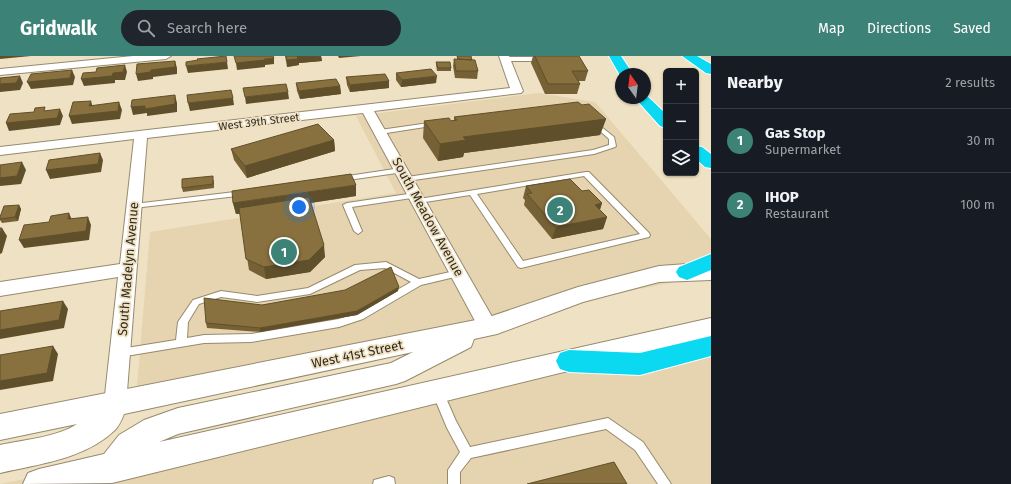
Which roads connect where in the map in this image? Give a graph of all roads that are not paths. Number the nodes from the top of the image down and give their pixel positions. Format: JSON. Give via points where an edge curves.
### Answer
{"nodes":[{"id":1,"x":166,"y":56,"type":"edge"},
{"id":2,"x":567,"y":56,"type":"edge"},
{"id":3,"x":616,"y":56,"type":"edge"},
{"id":4,"x":688,"y":56,"type":"edge"},
{"id":5,"x":504,"y":57,"type":"edge"},
{"id":6,"x":623,"y":68,"type":"edge"},
{"id":7,"x":711,"y":70,"type":"edge"},
{"id":8,"x":0,"y":72,"type":"edge"},
{"id":9,"x":648,"y":104,"type":"edge"},
{"id":10,"x":367,"y":109,"type":"junction"},
{"id":11,"x":588,"y":118,"type":"edge"},
{"id":12,"x":663,"y":120,"type":"edge"},
{"id":13,"x":444,"y":123,"type":"edge"},
{"id":14,"x":380,"y":132,"type":"junction"},
{"id":15,"x":141,"y":135,"type":"junction"},
{"id":16,"x":0,"y":151,"type":"edge"},
{"id":17,"x":699,"y":153,"type":"edge"},
{"id":18,"x":711,"y":163,"type":"edge"},
{"id":19,"x":404,"y":175,"type":"junction"},
{"id":20,"x":330,"y":181,"type":"edge"},
{"id":21,"x":253,"y":191,"type":"edge"},
{"id":22,"x":472,"y":193,"type":"junction"},
{"id":23,"x":417,"y":198,"type":"junction"},
{"id":24,"x":134,"y":206,"type":"junction"},
{"id":25,"x":358,"y":231,"type":"dead end"},
{"id":26,"x":711,"y":262,"type":"edge"},
{"id":27,"x":128,"y":269,"type":"junction"},
{"id":28,"x":687,"y":272,"type":"junction"},
{"id":29,"x":711,"y":272,"type":"edge"},
{"id":30,"x":459,"y":273,"type":"junction"},
{"id":31,"x":418,"y":282,"type":"junction"},
{"id":32,"x":0,"y":289,"type":"edge"},
{"id":33,"x":488,"y":327,"type":"junction"},
{"id":34,"x":711,"y":327,"type":"edge"},
{"id":35,"x":181,"y":343,"type":"junction"},
{"id":36,"x":711,"y":346,"type":"edge"},
{"id":37,"x":120,"y":353,"type":"junction"},
{"id":38,"x":569,"y":361,"type":"junction"},
{"id":39,"x":438,"y":392,"type":"junction"},
{"id":40,"x":115,"y":404,"type":"junction"},
{"id":41,"x":0,"y":427,"type":"edge"},
{"id":42,"x":467,"y":453,"type":"junction"},
{"id":43,"x":0,"y":459,"type":"edge"},
{"id":44,"x":111,"y":476,"type":"edge"},
{"id":45,"x":39,"y":484,"type":"edge"},
{"id":46,"x":379,"y":484,"type":"edge"},
{"id":47,"x":389,"y":484,"type":"edge"},
{"id":48,"x":454,"y":484,"type":"edge"},
{"id":49,"x":665,"y":484,"type":"edge"}],
"edges":[{"from":1,"to":8,"type":"street"},
{"from":2,"to":5,"type":"lane","via":[[561,59]]},
{"from":3,"to":6,"type":"highway"},
{"from":4,"to":7,"type":"highway"},
{"from":5,"to":10,"type":"street","name":"West 39th Street","via":[[517,91]]},
{"from":9,"to":12,"type":"highway"},
{"from":10,"to":14,"type":"street","name":"South Meadow Avenue"},
{"from":10,"to":15,"type":"street","name":"West 39th Street"},
{"from":11,"to":19,"type":"lane","via":[[612,138],[613,146],[594,152]]},
{"from":13,"to":14,"type":"lane"},
{"from":14,"to":19,"type":"street","name":"South Meadow Avenue"},
{"from":15,"to":16,"type":"street","name":"West 39th Street"},
{"from":15,"to":24,"type":"street","name":"South Madelyn Avenue"},
{"from":17,"to":18,"type":"highway"},
{"from":19,"to":20,"type":"lane"},
{"from":19,"to":23,"type":"street","name":"South Meadow Avenue"},
{"from":21,"to":24,"type":"lane"},
{"from":22,"to":22,"type":"lane","via":[[586,174],[646,235],[521,265]]},
{"from":22,"to":23,"type":"lane"},
{"from":23,"to":25,"type":"lane","via":[[347,205]]},
{"from":23,"to":30,"type":"street","name":"South Meadow Avenue"},
{"from":24,"to":27,"type":"street","name":"South Madelyn Avenue"},
{"from":26,"to":28,"type":"highway"},
{"from":27,"to":32,"type":"street"},
{"from":27,"to":37,"type":"street","name":"South Madelyn Avenue"},
{"from":28,"to":29,"type":"main road","name":"West 41st Street"},
{"from":28,"to":33,"type":"main road","name":"West 41st Street","via":[[659,274],[578,295]]},
{"from":30,"to":31,"type":"lane"},
{"from":30,"to":33,"type":"street","name":"South Meadow Avenue"},
{"from":31,"to":35,"type":"lane","via":[[360,316],[339,323],[251,338],[204,339]]},
{"from":31,"to":35,"type":"lane","via":[[386,265],[358,267],[310,291],[257,299],[220,294],[196,302],[183,322]]},
{"from":33,"to":40,"type":"main road","name":"West 41st Street"},
{"from":33,"to":44,"type":"main road","via":[[396,373],[178,421],[154,429],[129,445]]},
{"from":34,"to":38,"type":"main road"},
{"from":35,"to":37,"type":"lane"},
{"from":36,"to":38,"type":"highway","via":[[640,364]]},
{"from":37,"to":40,"type":"street","name":"South Madelyn Avenue"},
{"from":38,"to":39,"type":"main road"},
{"from":39,"to":42,"type":"lane"},
{"from":39,"to":44,"type":"main road"},
{"from":40,"to":41,"type":"main road","name":"West 41st Street"},
{"from":40,"to":43,"type":"main road","via":[[106,420],[79,439]]},
{"from":42,"to":48,"type":"lane","via":[[454,470]]},
{"from":42,"to":49,"type":"lane","via":[[608,423],[639,446]]},
{"from":44,"to":45,"type":"main road"},
{"from":46,"to":47,"type":"lane"}]}
